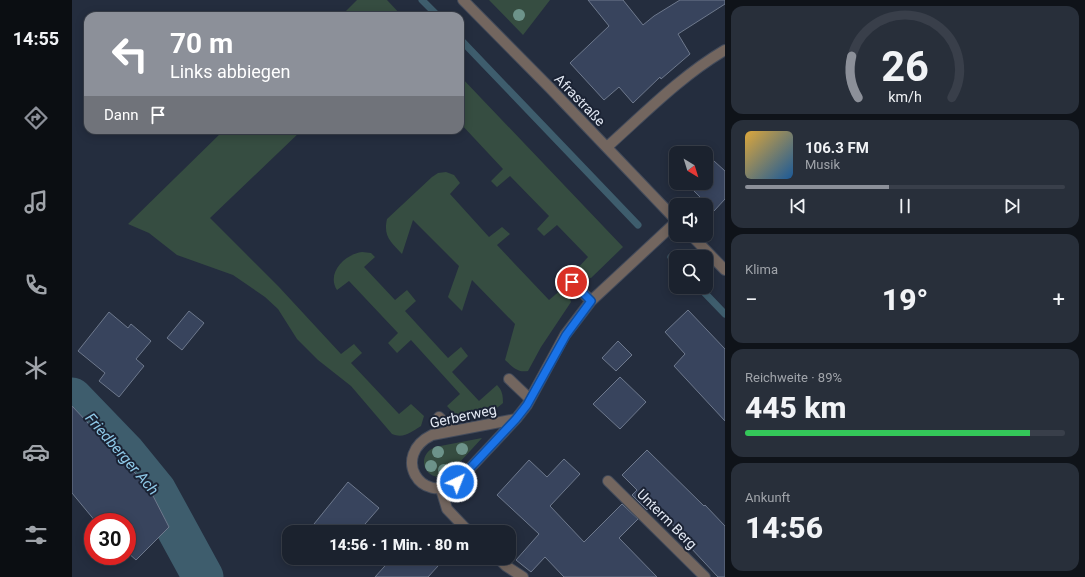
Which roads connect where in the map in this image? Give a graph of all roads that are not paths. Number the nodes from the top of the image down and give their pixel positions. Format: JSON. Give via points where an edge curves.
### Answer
{"nodes":[{"id":1,"x":463,"y":0,"type":"edge"},
{"id":2,"x":725,"y":50,"type":"edge"},
{"id":3,"x":607,"y":147,"type":"junction"},
{"id":4,"x":669,"y":213,"type":"edge"},
{"id":5,"x":669,"y":228,"type":"edge"},
{"id":6,"x":698,"y":242,"type":"edge"},
{"id":7,"x":725,"y":270,"type":"edge"},
{"id":8,"x":572,"y":282,"type":"dead end"},
{"id":9,"x":591,"y":301,"type":"junction"},
{"id":10,"x":509,"y":378,"type":"dead end"},
{"id":11,"x":530,"y":399,"type":"junction"},
{"id":12,"x":439,"y":417,"type":"dead end"},
{"id":13,"x":516,"y":419,"type":"junction"},
{"id":14,"x":452,"y":431,"type":"junction"},
{"id":15,"x":608,"y":481,"type":"dead end"},
{"id":16,"x":441,"y":489,"type":"junction"},
{"id":17,"x":463,"y":525,"type":"edge"},
{"id":18,"x":505,"y":565,"type":"edge"},
{"id":19,"x":523,"y":577,"type":"edge"},
{"id":20,"x":705,"y":577,"type":"edge"}],
"edges":[{"from":1,"to":3,"type":"street","name":"Afrastraße"},
{"from":2,"to":3,"type":"street","via":[[663,97]]},
{"from":3,"to":4,"type":"street","name":"Afrastraße"},
{"from":5,"to":9,"type":"street","name":"Gerberweg"},
{"from":6,"to":7,"type":"street"},
{"from":8,"to":9,"type":"street"},
{"from":9,"to":11,"type":"street","name":"Gerberweg","via":[[566,335]]},
{"from":10,"to":11,"type":"street"},
{"from":11,"to":13,"type":"street","name":"Gerberweg"},
{"from":12,"to":14,"type":"street"},
{"from":13,"to":14,"type":"street","name":"Gerberweg"},
{"from":13,"to":16,"type":"street","name":"Gerberweg","via":[[457,482]]},
{"from":14,"to":16,"type":"street","name":"Gerberweg","via":[[424,439],[417,445],[412,458],[413,471],[417,479],[432,488]]},
{"from":15,"to":20,"type":"street","name":"Unterm Berg"},
{"from":16,"to":17,"type":"street","via":[[447,509]]},
{"from":18,"to":19,"type":"street"}]}
